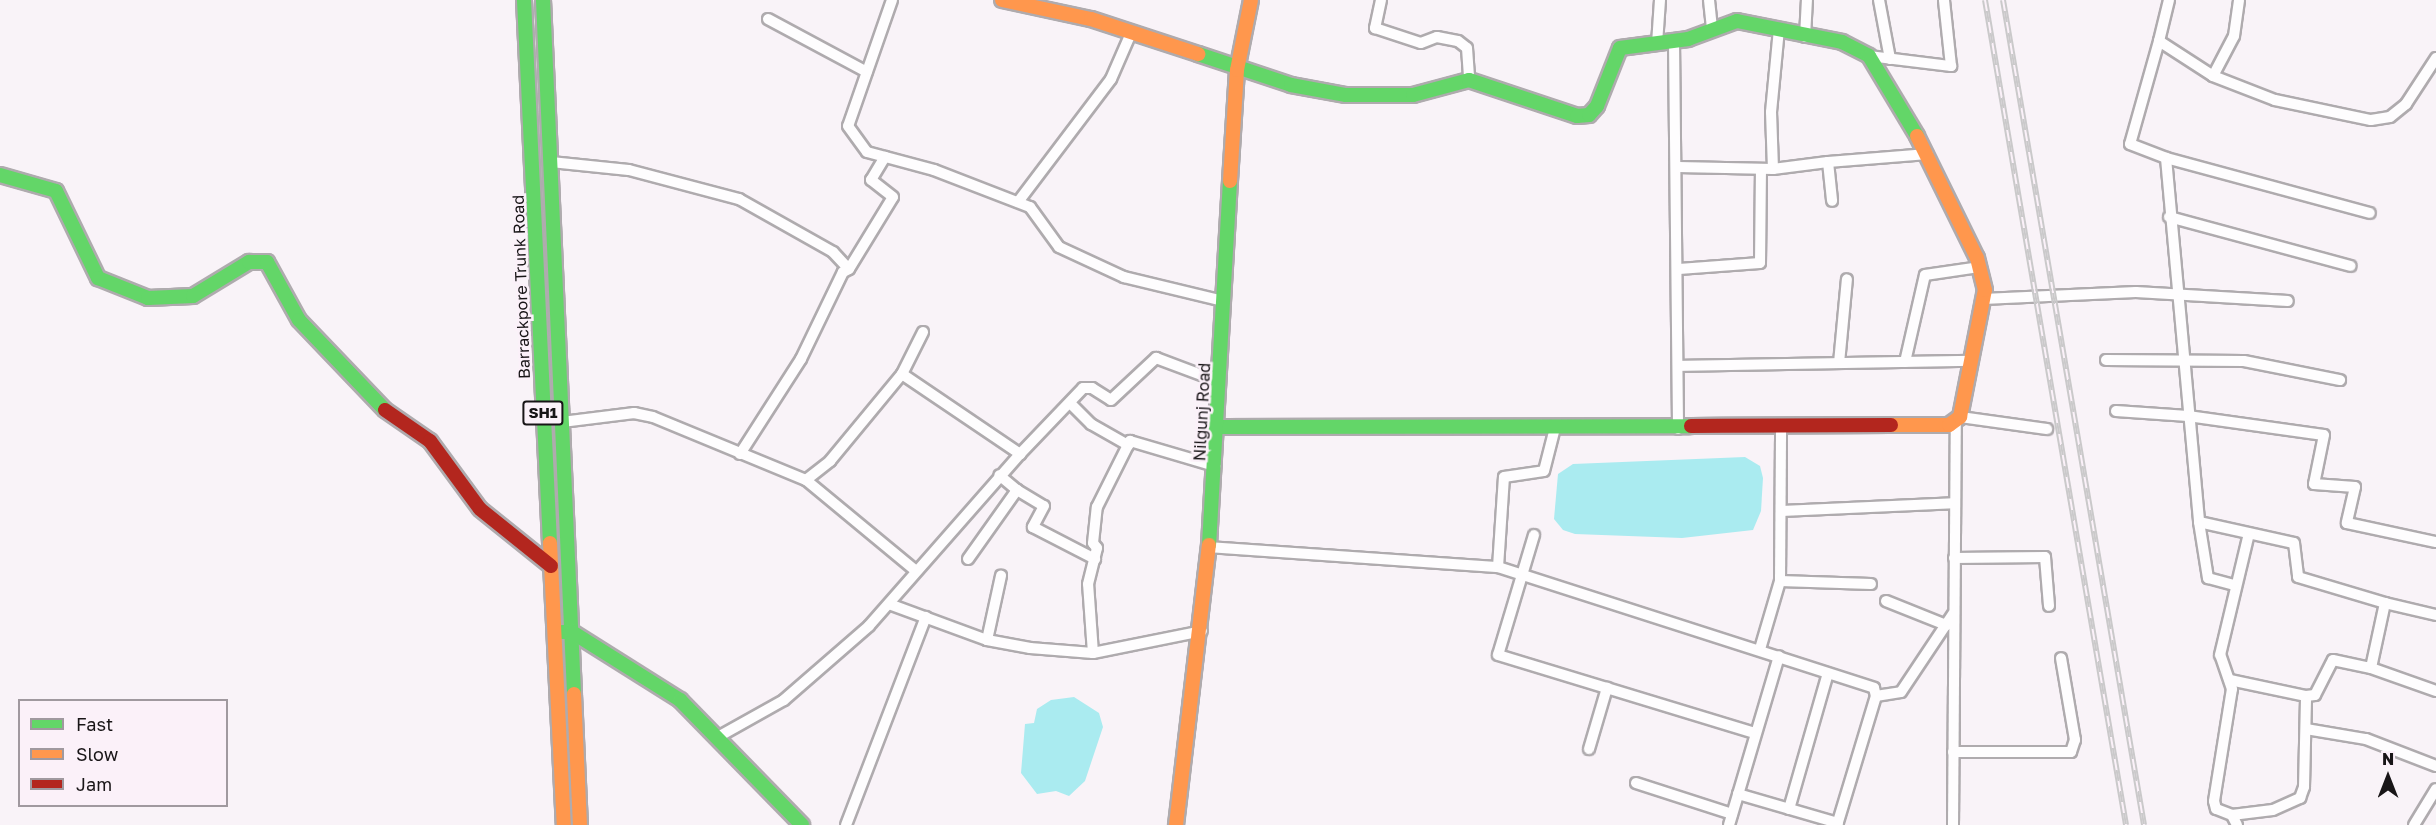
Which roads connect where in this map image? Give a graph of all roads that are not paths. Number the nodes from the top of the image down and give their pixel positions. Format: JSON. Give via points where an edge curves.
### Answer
{"nodes":[{"id":1,"x":524,"y":0,"type":"edge"},
{"id":2,"x":543,"y":0,"type":"edge"},
{"id":3,"x":892,"y":0,"type":"edge"},
{"id":4,"x":1002,"y":0,"type":"edge"},
{"id":5,"x":1251,"y":0,"type":"edge"},
{"id":6,"x":1381,"y":0,"type":"edge"},
{"id":7,"x":1660,"y":0,"type":"edge"},
{"id":8,"x":1709,"y":0,"type":"edge"},
{"id":9,"x":1807,"y":0,"type":"edge"},
{"id":10,"x":1879,"y":0,"type":"edge"},
{"id":11,"x":1944,"y":0,"type":"edge"},
{"id":12,"x":2169,"y":0,"type":"edge"},
{"id":13,"x":2239,"y":0,"type":"edge"},
{"id":14,"x":768,"y":19,"type":"dead end"},
{"id":15,"x":1779,"y":29,"type":"junction"},
{"id":16,"x":1712,"y":30,"type":"junction"},
{"id":17,"x":1131,"y":33,"type":"junction"},
{"id":18,"x":1805,"y":38,"type":"junction"},
{"id":19,"x":2159,"y":40,"type":"junction"},
{"id":20,"x":1674,"y":42,"type":"junction"},
{"id":21,"x":1657,"y":44,"type":"junction"},
{"id":22,"x":1869,"y":56,"type":"junction"},
{"id":23,"x":2436,"y":57,"type":"edge"},
{"id":24,"x":1890,"y":59,"type":"junction"},
{"id":25,"x":1237,"y":70,"type":"junction"},
{"id":26,"x":867,"y":72,"type":"junction"},
{"id":27,"x":2213,"y":76,"type":"junction"},
{"id":28,"x":1468,"y":80,"type":"junction"},
{"id":29,"x":1928,"y":154,"type":"junction"},
{"id":30,"x":885,"y":158,"type":"junction"},
{"id":31,"x":2166,"y":158,"type":"junction"},
{"id":32,"x":551,"y":162,"type":"junction"},
{"id":33,"x":1828,"y":162,"type":"junction"},
{"id":34,"x":1678,"y":167,"type":"junction"},
{"id":35,"x":1761,"y":169,"type":"junction"},
{"id":36,"x":1773,"y":169,"type":"junction"},
{"id":37,"x":0,"y":175,"type":"edge"},
{"id":38,"x":1832,"y":201,"type":"dead end"},
{"id":39,"x":1018,"y":202,"type":"junction"},
{"id":40,"x":2370,"y":213,"type":"dead end"},
{"id":41,"x":2169,"y":218,"type":"junction"},
{"id":42,"x":2352,"y":266,"type":"dead end"},
{"id":43,"x":1980,"y":267,"type":"junction"},
{"id":44,"x":849,"y":269,"type":"junction"},
{"id":45,"x":1678,"y":269,"type":"junction"},
{"id":46,"x":1848,"y":279,"type":"dead end"},
{"id":47,"x":2176,"y":295,"type":"junction"},
{"id":48,"x":1983,"y":299,"type":"junction"},
{"id":49,"x":1223,"y":301,"type":"junction"},
{"id":50,"x":2288,"y":301,"type":"dead end"},
{"id":51,"x":923,"y":332,"type":"dead end"},
{"id":52,"x":2183,"y":359,"type":"junction"},
{"id":53,"x":2106,"y":360,"type":"dead end"},
{"id":54,"x":1968,"y":361,"type":"junction"},
{"id":55,"x":1905,"y":362,"type":"junction"},
{"id":56,"x":1839,"y":363,"type":"junction"},
{"id":57,"x":1678,"y":366,"type":"junction"},
{"id":58,"x":902,"y":374,"type":"junction"},
{"id":59,"x":2340,"y":380,"type":"dead end"},
{"id":60,"x":1220,"y":382,"type":"junction"},
{"id":61,"x":1070,"y":403,"type":"junction"},
{"id":62,"x":2116,"y":411,"type":"dead end"},
{"id":63,"x":2188,"y":416,"type":"junction"},
{"id":64,"x":1958,"y":420,"type":"junction"},
{"id":65,"x":562,"y":422,"type":"junction"},
{"id":66,"x":1217,"y":427,"type":"junction"},
{"id":67,"x":1781,"y":427,"type":"junction"},
{"id":68,"x":1555,"y":428,"type":"junction"},
{"id":69,"x":1678,"y":429,"type":"junction"},
{"id":70,"x":2047,"y":429,"type":"dead end"},
{"id":71,"x":1128,"y":445,"type":"junction"},
{"id":72,"x":740,"y":454,"type":"junction"},
{"id":73,"x":1020,"y":454,"type":"junction"},
{"id":74,"x":1215,"y":466,"type":"junction"},
{"id":75,"x":999,"y":476,"type":"junction"},
{"id":76,"x":806,"y":480,"type":"junction"},
{"id":77,"x":1017,"y":490,"type":"junction"},
{"id":78,"x":1954,"y":503,"type":"junction"},
{"id":79,"x":1781,"y":511,"type":"junction"},
{"id":80,"x":2199,"y":522,"type":"junction"},
{"id":81,"x":2248,"y":533,"type":"junction"},
{"id":82,"x":1534,"y":535,"type":"dead end"},
{"id":83,"x":2436,"y":542,"type":"edge"},
{"id":84,"x":1209,"y":547,"type":"junction"},
{"id":85,"x":1954,"y":558,"type":"junction"},
{"id":86,"x":968,"y":559,"type":"dead end"},
{"id":87,"x":1095,"y":559,"type":"junction"},
{"id":88,"x":551,"y":566,"type":"junction"},
{"id":89,"x":1498,"y":567,"type":"junction"},
{"id":90,"x":916,"y":571,"type":"junction"},
{"id":91,"x":1522,"y":574,"type":"junction"},
{"id":92,"x":1001,"y":576,"type":"dead end"},
{"id":93,"x":1780,"y":581,"type":"junction"},
{"id":94,"x":1871,"y":584,"type":"dead end"},
{"id":95,"x":2234,"y":585,"type":"junction"},
{"id":96,"x":1886,"y":601,"type":"dead end"},
{"id":97,"x":2385,"y":603,"type":"junction"},
{"id":98,"x":890,"y":604,"type":"junction"},
{"id":99,"x":2049,"y":606,"type":"dead end"},
{"id":100,"x":1954,"y":613,"type":"junction"},
{"id":101,"x":2436,"y":615,"type":"edge"},
{"id":102,"x":926,"y":617,"type":"junction"},
{"id":103,"x":1946,"y":625,"type":"junction"},
{"id":104,"x":1203,"y":631,"type":"junction"},
{"id":105,"x":572,"y":632,"type":"junction"},
{"id":106,"x":554,"y":633,"type":"junction"},
{"id":107,"x":987,"y":640,"type":"junction"},
{"id":108,"x":1760,"y":649,"type":"junction"},
{"id":109,"x":1093,"y":653,"type":"junction"},
{"id":110,"x":1779,"y":656,"type":"junction"},
{"id":111,"x":2061,"y":658,"type":"dead end"},
{"id":112,"x":2370,"y":668,"type":"junction"},
{"id":113,"x":1828,"y":673,"type":"junction"},
{"id":114,"x":2230,"y":680,"type":"junction"},
{"id":115,"x":1607,"y":688,"type":"junction"},
{"id":116,"x":2436,"y":691,"type":"edge"},
{"id":117,"x":1876,"y":696,"type":"junction"},
{"id":118,"x":2306,"y":696,"type":"junction"},
{"id":119,"x":2306,"y":729,"type":"junction"},
{"id":120,"x":1755,"y":733,"type":"junction"},
{"id":121,"x":716,"y":738,"type":"junction"},
{"id":122,"x":1588,"y":748,"type":"dead end"},
{"id":123,"x":1953,"y":752,"type":"junction"},
{"id":124,"x":2436,"y":766,"type":"edge"},
{"id":125,"x":1636,"y":783,"type":"dead end"},
{"id":126,"x":2436,"y":789,"type":"edge"},
{"id":127,"x":1738,"y":794,"type":"junction"},
{"id":128,"x":1789,"y":809,"type":"junction"},
{"id":129,"x":1730,"y":820,"type":"edge"},
{"id":130,"x":2235,"y":820,"type":"edge"},
{"id":131,"x":1838,"y":824,"type":"edge"},
{"id":132,"x":564,"y":825,"type":"edge"},
{"id":133,"x":580,"y":825,"type":"edge"},
{"id":134,"x":802,"y":825,"type":"edge"},
{"id":135,"x":846,"y":825,"type":"edge"},
{"id":136,"x":1176,"y":825,"type":"edge"},
{"id":137,"x":1953,"y":825,"type":"edge"},
{"id":138,"x":2414,"y":825,"type":"edge"}],
"edges":[{"from":1,"to":88,"type":"street","name":"Barrackpore Trunk Road","number":"SH1"},
{"from":2,"to":32,"type":"street","number":"SH1"},
{"from":3,"to":26,"type":"street"},
{"from":4,"to":17,"type":"street","via":[[1091,19]]},
{"from":5,"to":25,"type":"street","name":"Nilgunj Road"},
{"from":6,"to":28,"type":"street","via":[[1375,28],[1421,43],[1437,38],[1458,41],[1467,48]]},
{"from":7,"to":21,"type":"street"},
{"from":8,"to":16,"type":"street"},
{"from":9,"to":18,"type":"street"},
{"from":10,"to":24,"type":"street"},
{"from":11,"to":24,"type":"street","via":[[1951,66]]},
{"from":12,"to":19,"type":"street"},
{"from":13,"to":27,"type":"street","via":[[2234,36]]},
{"from":14,"to":26,"type":"street"},
{"from":15,"to":16,"type":"street","via":[[1737,21]]},
{"from":15,"to":18,"type":"street"},
{"from":15,"to":36,"type":"street","via":[[1771,112]]},
{"from":16,"to":20,"type":"street"},
{"from":17,"to":25,"type":"street"},
{"from":17,"to":39,"type":"street","via":[[1111,79]]},
{"from":18,"to":22,"type":"street","via":[[1842,42]]},
{"from":19,"to":27,"type":"street"},
{"from":19,"to":31,"type":"street","via":[[2130,144]]},
{"from":20,"to":21,"type":"street"},
{"from":20,"to":34,"type":"street"},
{"from":21,"to":28,"type":"street","via":[[1620,48],[1597,106],[1588,115],[1550,109]]},
{"from":22,"to":24,"type":"street"},
{"from":22,"to":29,"type":"street"},
{"from":23,"to":27,"type":"street","via":[[2406,104],[2390,117],[2371,120],[2275,100]]},
{"from":25,"to":28,"type":"street","via":[[1346,95],[1413,95]]},
{"from":25,"to":49,"type":"street","name":"Nilgunj Road"},
{"from":26,"to":30,"type":"street","via":[[848,126],[867,152]]},
{"from":29,"to":33,"type":"street"},
{"from":29,"to":43,"type":"street"},
{"from":30,"to":39,"type":"street"},
{"from":30,"to":44,"type":"street","via":[[871,180],[893,196]]},
{"from":31,"to":40,"type":"street"},
{"from":31,"to":41,"type":"street"},
{"from":32,"to":44,"type":"street","via":[[630,170],[739,199],[833,252]]},
{"from":32,"to":65,"type":"street","number":"SH1"},
{"from":33,"to":36,"type":"street"},
{"from":33,"to":38,"type":"street"},
{"from":34,"to":35,"type":"street"},
{"from":34,"to":45,"type":"street"},
{"from":35,"to":36,"type":"street"},
{"from":35,"to":45,"type":"street","via":[[1760,263]]},
{"from":37,"to":88,"type":"street","via":[[57,191],[98,278],[148,298],[193,296],[249,262],[267,262],[299,320],[335,362],[380,406],[430,441],[480,509]]},
{"from":39,"to":49,"type":"street","via":[[1030,207],[1059,247],[1077,257],[1124,278]]},
{"from":41,"to":42,"type":"street"},
{"from":41,"to":47,"type":"street"},
{"from":43,"to":48,"type":"street"},
{"from":43,"to":55,"type":"street","via":[[1925,275]]},
{"from":44,"to":72,"type":"street","via":[[843,272],[796,366]]},
{"from":45,"to":57,"type":"street"},
{"from":46,"to":56,"type":"street"},
{"from":47,"to":48,"type":"street","via":[[2136,292]]},
{"from":47,"to":50,"type":"street"},
{"from":47,"to":52,"type":"street"},
{"from":48,"to":54,"type":"street"},
{"from":49,"to":60,"type":"street","name":"Nilgunj Road"},
{"from":51,"to":58,"type":"street"},
{"from":52,"to":53,"type":"street"},
{"from":52,"to":59,"type":"street","via":[[2244,361]]},
{"from":52,"to":63,"type":"street"},
{"from":54,"to":55,"type":"street"},
{"from":54,"to":64,"type":"street"},
{"from":55,"to":56,"type":"street"},
{"from":56,"to":57,"type":"street"},
{"from":57,"to":69,"type":"street"},
{"from":58,"to":73,"type":"street"},
{"from":58,"to":76,"type":"street","via":[[830,461]]},
{"from":60,"to":61,"type":"street","via":[[1156,358],[1111,400],[1087,387]]},
{"from":60,"to":66,"type":"street","name":"Nilgunj Road"},
{"from":61,"to":71,"type":"street","via":[[1091,424]]},
{"from":61,"to":73,"type":"street"},
{"from":62,"to":63,"type":"street"},
{"from":63,"to":80,"type":"street"},
{"from":63,"to":83,"type":"street","via":[[2324,435],[2314,484],[2355,487],[2347,523]]},
{"from":64,"to":67,"type":"street"},
{"from":64,"to":70,"type":"street"},
{"from":64,"to":78,"type":"street"},
{"from":65,"to":72,"type":"street","via":[[634,413]]},
{"from":65,"to":105,"type":"street","number":"SH1"},
{"from":66,"to":68,"type":"street"},
{"from":66,"to":74,"type":"street","name":"Nilgunj Road"},
{"from":67,"to":69,"type":"street"},
{"from":67,"to":79,"type":"street"},
{"from":68,"to":69,"type":"street"},
{"from":68,"to":89,"type":"street","via":[[1544,471],[1504,477]]},
{"from":71,"to":74,"type":"street","via":[[1130,441]]},
{"from":71,"to":87,"type":"street","via":[[1097,507]]},
{"from":72,"to":76,"type":"street"},
{"from":73,"to":75,"type":"street"},
{"from":74,"to":84,"type":"street","name":"Nilgunj Road"},
{"from":75,"to":77,"type":"street"},
{"from":75,"to":90,"type":"street"},
{"from":76,"to":90,"type":"street"},
{"from":77,"to":86,"type":"street"},
{"from":77,"to":87,"type":"street","via":[[1044,506],[1033,527]]},
{"from":78,"to":79,"type":"street"},
{"from":78,"to":85,"type":"street"},
{"from":79,"to":93,"type":"street"},
{"from":80,"to":81,"type":"street"},
{"from":80,"to":95,"type":"street","via":[[2208,578]]},
{"from":81,"to":95,"type":"street"},
{"from":81,"to":97,"type":"street","via":[[2294,543],[2298,577]]},
{"from":82,"to":91,"type":"street"},
{"from":84,"to":89,"type":"street"},
{"from":84,"to":104,"type":"street","name":"Nilgunj Road"},
{"from":85,"to":99,"type":"street","via":[[2045,557]]},
{"from":85,"to":100,"type":"street"},
{"from":87,"to":109,"type":"street","via":[[1089,584]]},
{"from":88,"to":106,"type":"street","name":"Barrackpore Trunk Road","number":"SH1"},
{"from":89,"to":91,"type":"street"},
{"from":90,"to":98,"type":"street"},
{"from":91,"to":108,"type":"street"},
{"from":91,"to":115,"type":"street","via":[[1498,655]]},
{"from":92,"to":107,"type":"street"},
{"from":93,"to":94,"type":"street"},
{"from":93,"to":108,"type":"street"},
{"from":95,"to":114,"type":"street","via":[[2220,655],[2222,670]]},
{"from":96,"to":103,"type":"street"},
{"from":97,"to":101,"type":"street"},
{"from":97,"to":112,"type":"street"},
{"from":98,"to":102,"type":"street"},
{"from":98,"to":121,"type":"street","via":[[784,700]]},
{"from":100,"to":103,"type":"street"},
{"from":100,"to":123,"type":"street"},
{"from":102,"to":107,"type":"street"},
{"from":102,"to":135,"type":"street"},
{"from":103,"to":117,"type":"street","via":[[1901,692]]},
{"from":104,"to":109,"type":"street"},
{"from":104,"to":136,"type":"street","name":"Nilgunj Road"},
{"from":105,"to":106,"type":"street"},
{"from":105,"to":121,"type":"street","via":[[680,700]]},
{"from":105,"to":133,"type":"street","number":"SH1"},
{"from":106,"to":132,"type":"street","name":"Barrackpore Trunk Road","number":"SH1"},
{"from":107,"to":109,"type":"street"},
{"from":108,"to":110,"type":"street"},
{"from":110,"to":113,"type":"street"},
{"from":110,"to":120,"type":"street"},
{"from":111,"to":123,"type":"street","via":[[2075,740],[2071,752]]},
{"from":112,"to":116,"type":"street"},
{"from":112,"to":118,"type":"street","via":[[2333,660],[2315,695]]},
{"from":113,"to":117,"type":"street","via":[[1874,688]]},
{"from":113,"to":128,"type":"street"},
{"from":114,"to":118,"type":"street"},
{"from":114,"to":130,"type":"street","via":[[2214,801],[2216,809]]},
{"from":115,"to":120,"type":"street"},
{"from":115,"to":122,"type":"street"},
{"from":117,"to":131,"type":"street"},
{"from":118,"to":119,"type":"street"},
{"from":119,"to":124,"type":"street","via":[[2366,739]]},
{"from":119,"to":130,"type":"street","via":[[2300,798]]},
{"from":120,"to":127,"type":"street"},
{"from":121,"to":134,"type":"street"},
{"from":123,"to":137,"type":"street"},
{"from":125,"to":129,"type":"street"},
{"from":126,"to":138,"type":"street"},
{"from":127,"to":128,"type":"street"},
{"from":127,"to":129,"type":"street"},
{"from":128,"to":131,"type":"street"}]}
